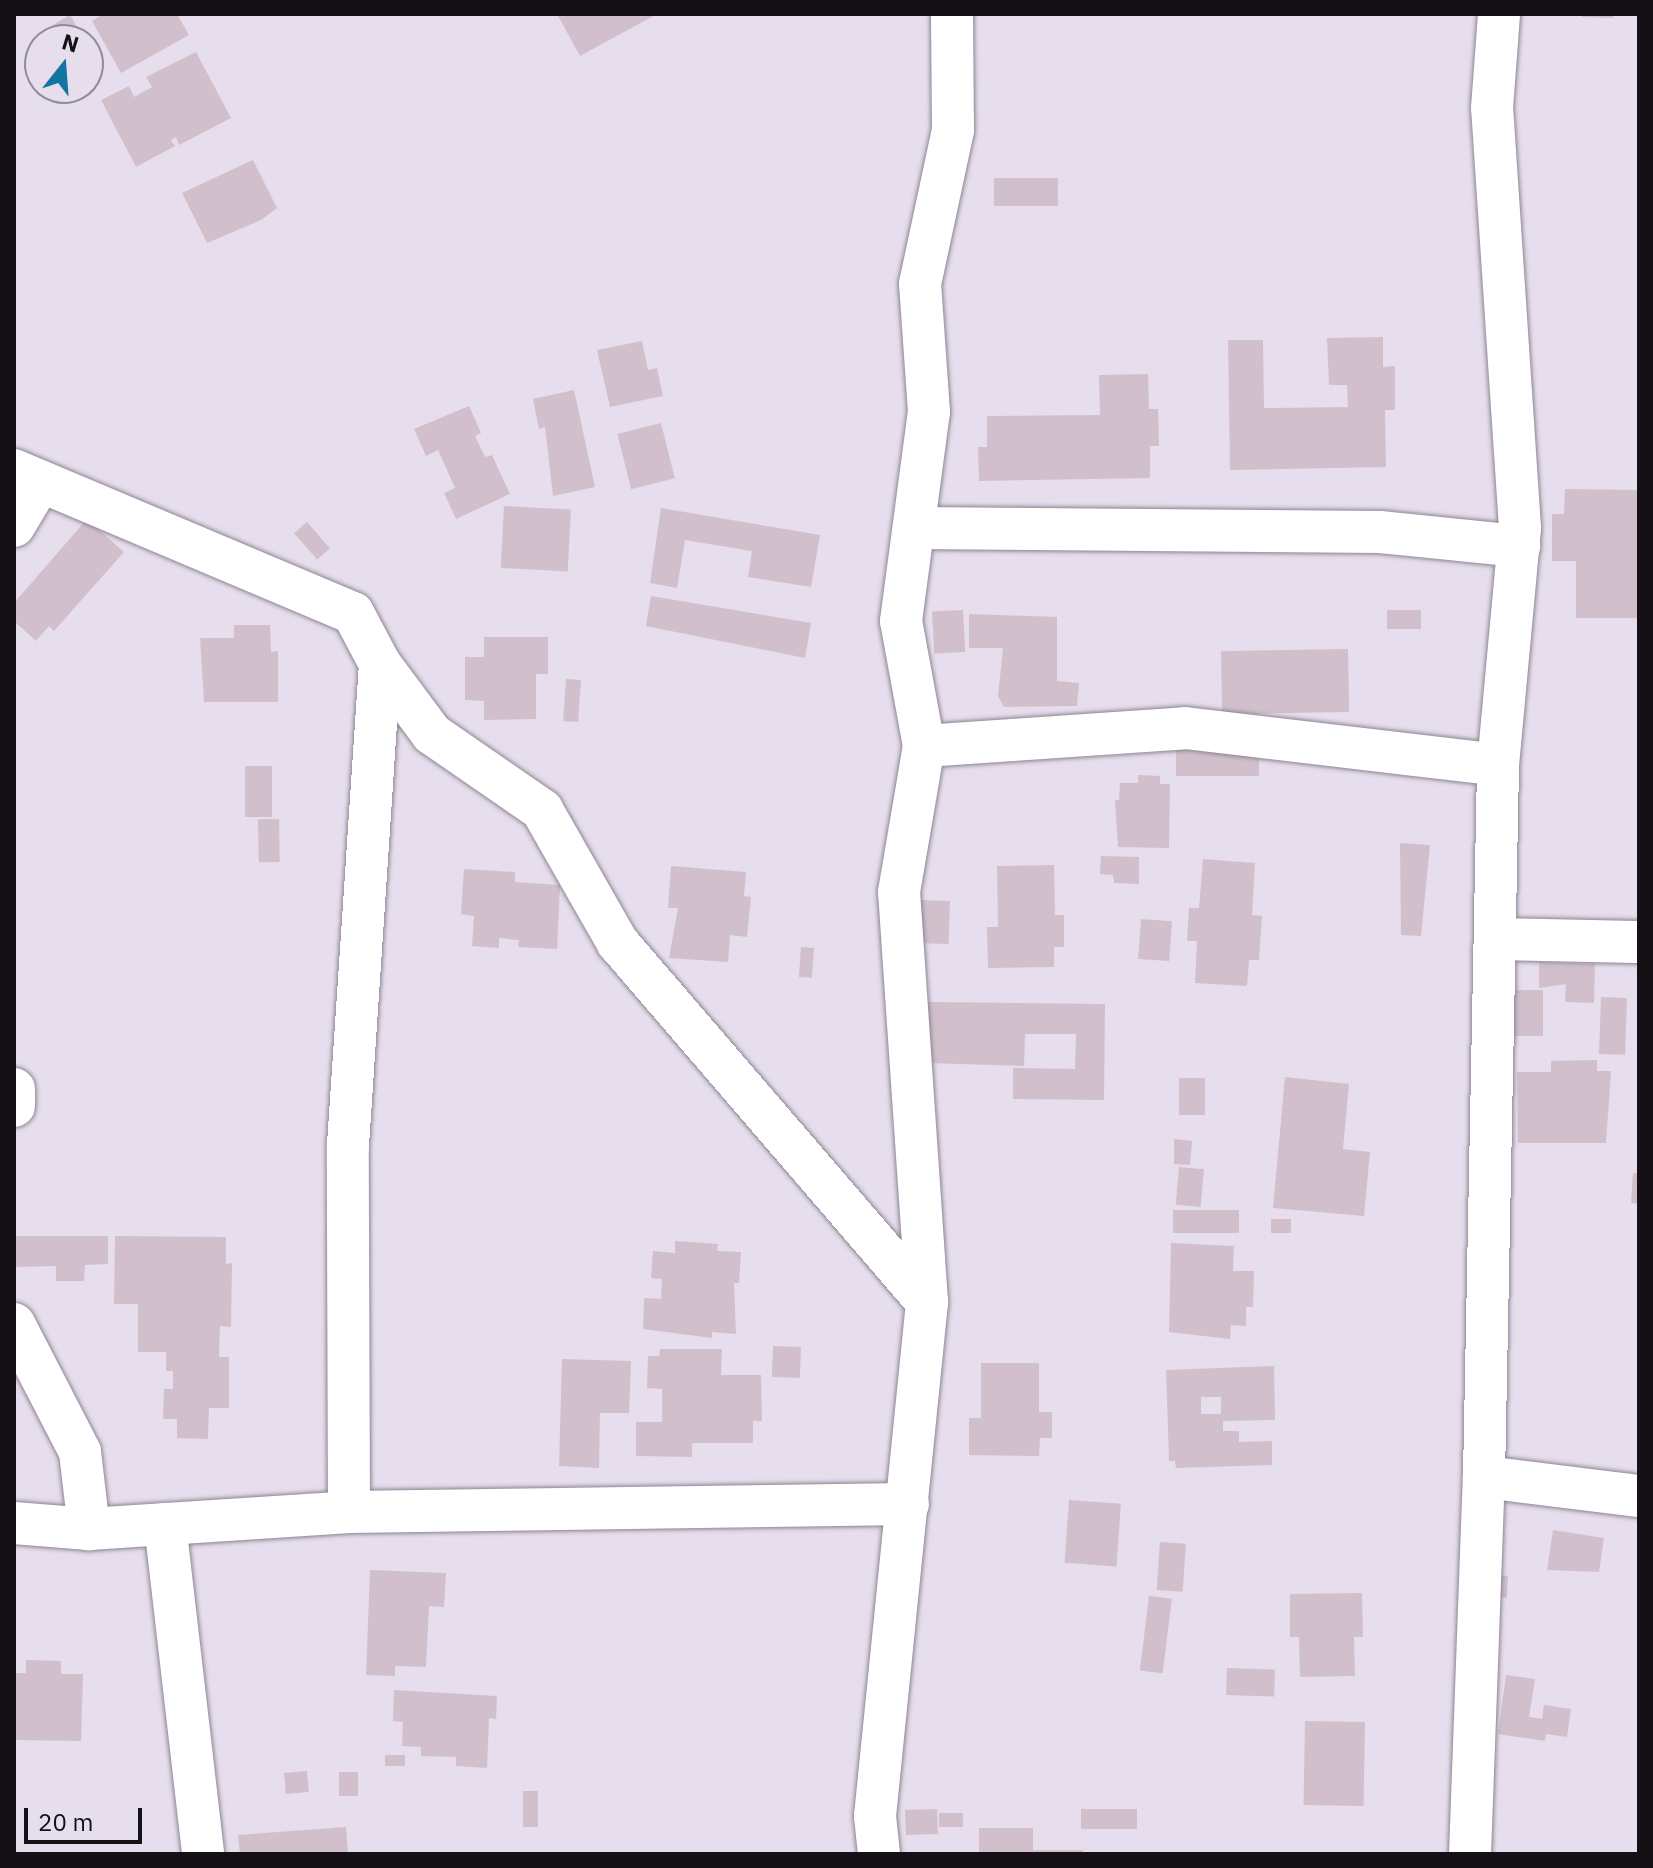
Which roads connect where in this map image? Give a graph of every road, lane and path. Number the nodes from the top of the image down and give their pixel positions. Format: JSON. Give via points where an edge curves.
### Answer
{"nodes":[{"id":1,"x":952,"y":14,"type":"edge"},
{"id":2,"x":1499,"y":14,"type":"edge"},
{"id":3,"x":26,"y":477,"type":"edge"},
{"id":4,"x":14,"y":526,"type":"edge"},
{"id":5,"x":916,"y":528,"type":"junction"},
{"id":6,"x":1519,"y":546,"type":"junction"},
{"id":7,"x":380,"y":664,"type":"junction"},
{"id":8,"x":924,"y":746,"type":"junction"},
{"id":9,"x":1498,"y":765,"type":"junction"},
{"id":10,"x":1495,"y":939,"type":"junction"},
{"id":11,"x":1639,"y":942,"type":"edge"},
{"id":12,"x":14,"y":1089,"type":"edge"},
{"id":13,"x":14,"y":1106,"type":"edge"},
{"id":14,"x":927,"y":1302,"type":"junction"},
{"id":15,"x":14,"y":1324,"type":"edge"},
{"id":16,"x":1484,"y":1477,"type":"junction"},
{"id":17,"x":1639,"y":1496,"type":"edge"},
{"id":18,"x":908,"y":1504,"type":"junction"},
{"id":19,"x":349,"y":1512,"type":"junction"},
{"id":20,"x":14,"y":1523,"type":"edge"},
{"id":21,"x":165,"y":1524,"type":"junction"},
{"id":22,"x":89,"y":1529,"type":"junction"},
{"id":23,"x":203,"y":1854,"type":"edge"},
{"id":24,"x":879,"y":1854,"type":"edge"},
{"id":25,"x":1470,"y":1854,"type":"edge"}],
"edges":[{"from":1,"to":5,"type":"street","via":[[953,130],[920,284],[929,412]]},
{"from":2,"to":6,"type":"street","via":[[1492,108]]},
{"from":3,"to":4,"type":"street"},
{"from":3,"to":7,"type":"street","via":[[353,613]]},
{"from":5,"to":6,"type":"street","via":[[1380,532]]},
{"from":5,"to":8,"type":"street","via":[[901,621]]},
{"from":6,"to":9,"type":"street"},
{"from":7,"to":14,"type":"street","via":[[432,734],[542,810],[618,943]]},
{"from":7,"to":19,"type":"street","via":[[348,1145]]},
{"from":8,"to":9,"type":"street","via":[[1185,728]]},
{"from":8,"to":14,"type":"street","via":[[899,892]]},
{"from":9,"to":10,"type":"street"},
{"from":10,"to":11,"type":"street"},
{"from":10,"to":16,"type":"street"},
{"from":12,"to":13,"type":"street"},
{"from":14,"to":18,"type":"street"},
{"from":15,"to":22,"type":"street","via":[[80,1452]]},
{"from":16,"to":17,"type":"street"},
{"from":16,"to":25,"type":"street"},
{"from":18,"to":19,"type":"street"},
{"from":18,"to":24,"type":"street","via":[[875,1816]]},
{"from":19,"to":21,"type":"street"},
{"from":20,"to":22,"type":"street"},
{"from":21,"to":22,"type":"street"},
{"from":21,"to":23,"type":"street"}]}
